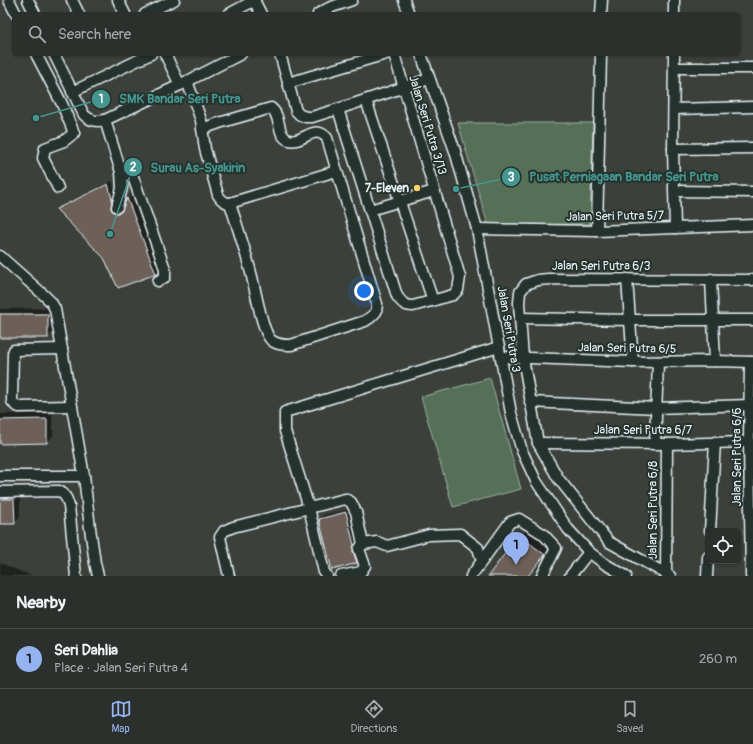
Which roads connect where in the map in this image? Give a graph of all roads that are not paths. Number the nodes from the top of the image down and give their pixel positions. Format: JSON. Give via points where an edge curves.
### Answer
{"nodes":[{"id":1,"x":9,"y":0,"type":"edge"},
{"id":2,"x":28,"y":0,"type":"edge"},
{"id":3,"x":72,"y":0,"type":"edge"},
{"id":4,"x":118,"y":0,"type":"edge"},
{"id":5,"x":174,"y":0,"type":"edge"},
{"id":6,"x":255,"y":0,"type":"edge"},
{"id":7,"x":352,"y":0,"type":"edge"},
{"id":8,"x":404,"y":0,"type":"edge"},
{"id":9,"x":602,"y":0,"type":"edge"},
{"id":10,"x":674,"y":0,"type":"edge"},
{"id":11,"x":15,"y":12,"type":"edge"},
{"id":12,"x":34,"y":12,"type":"edge"},
{"id":13,"x":78,"y":12,"type":"edge"},
{"id":14,"x":124,"y":12,"type":"edge"},
{"id":15,"x":150,"y":12,"type":"edge"},
{"id":16,"x":233,"y":12,"type":"edge"},
{"id":17,"x":260,"y":12,"type":"edge"},
{"id":18,"x":322,"y":12,"type":"edge"},
{"id":19,"x":408,"y":12,"type":"edge"},
{"id":20,"x":602,"y":12,"type":"edge"},
{"id":21,"x":674,"y":12,"type":"edge"},
{"id":22,"x":37,"y":56,"type":"edge"},
{"id":23,"x":57,"y":56,"type":"edge"},
{"id":24,"x":147,"y":56,"type":"edge"},
{"id":25,"x":166,"y":56,"type":"edge"},
{"id":26,"x":237,"y":56,"type":"edge"},
{"id":27,"x":282,"y":56,"type":"edge"},
{"id":28,"x":379,"y":56,"type":"edge"},
{"id":29,"x":395,"y":56,"type":"edge"},
{"id":30,"x":422,"y":56,"type":"edge"},
{"id":31,"x":601,"y":56,"type":"edge"},
{"id":32,"x":674,"y":56,"type":"edge"},
{"id":33,"x":675,"y":68,"type":"junction"},
{"id":34,"x":753,"y":68,"type":"edge"},
{"id":35,"x":429,"y":79,"type":"junction"},
{"id":36,"x":184,"y":83,"type":"junction"},
{"id":37,"x":288,"y":83,"type":"junction"},
{"id":38,"x":403,"y":88,"type":"junction"},
{"id":39,"x":72,"y":92,"type":"junction"},
{"id":40,"x":366,"y":100,"type":"junction"},
{"id":41,"x":753,"y":107,"type":"edge"},
{"id":42,"x":338,"y":109,"type":"junction"},
{"id":43,"x":674,"y":109,"type":"junction"},
{"id":44,"x":105,"y":120,"type":"junction"},
{"id":45,"x":202,"y":129,"type":"junction"},
{"id":46,"x":753,"y":148,"type":"edge"},
{"id":47,"x":673,"y":149,"type":"junction"},
{"id":48,"x":336,"y":171,"type":"junction"},
{"id":49,"x":120,"y":172,"type":"junction"},
{"id":50,"x":58,"y":188,"type":"dead end"},
{"id":51,"x":434,"y":191,"type":"junction"},
{"id":52,"x":675,"y":191,"type":"junction"},
{"id":53,"x":753,"y":192,"type":"edge"},
{"id":54,"x":400,"y":200,"type":"junction"},
{"id":55,"x":230,"y":202,"type":"junction"},
{"id":56,"x":117,"y":207,"type":"dead end"},
{"id":57,"x":370,"y":210,"type":"junction"},
{"id":58,"x":753,"y":225,"type":"edge"},
{"id":59,"x":675,"y":228,"type":"junction"},
{"id":60,"x":477,"y":229,"type":"junction"},
{"id":61,"x":597,"y":231,"type":"junction"},
{"id":62,"x":0,"y":256,"type":"edge"},
{"id":63,"x":627,"y":279,"type":"junction"},
{"id":64,"x":711,"y":279,"type":"junction"},
{"id":65,"x":753,"y":280,"type":"edge"},
{"id":66,"x":158,"y":281,"type":"dead end"},
{"id":67,"x":433,"y":301,"type":"junction"},
{"id":68,"x":520,"y":318,"type":"junction"},
{"id":69,"x":630,"y":320,"type":"junction"},
{"id":70,"x":713,"y":320,"type":"junction"},
{"id":71,"x":753,"y":320,"type":"edge"},
{"id":72,"x":62,"y":349,"type":"junction"},
{"id":73,"x":500,"y":352,"type":"junction"},
{"id":74,"x":523,"y":358,"type":"junction"},
{"id":75,"x":715,"y":361,"type":"junction"},
{"id":76,"x":633,"y":362,"type":"junction"},
{"id":77,"x":658,"y":362,"type":"junction"},
{"id":78,"x":751,"y":362,"type":"edge"},
{"id":79,"x":530,"y":402,"type":"junction"},
{"id":80,"x":750,"y":405,"type":"junction"},
{"id":81,"x":72,"y":406,"type":"junction"},
{"id":82,"x":656,"y":408,"type":"junction"},
{"id":83,"x":715,"y":442,"type":"junction"},
{"id":84,"x":748,"y":442,"type":"junction"},
{"id":85,"x":538,"y":443,"type":"junction"},
{"id":86,"x":655,"y":444,"type":"junction"},
{"id":87,"x":666,"y":444,"type":"junction"},
{"id":88,"x":0,"y":476,"type":"edge"},
{"id":89,"x":84,"y":476,"type":"junction"},
{"id":90,"x":751,"y":482,"type":"edge"},
{"id":91,"x":0,"y":492,"type":"edge"},
{"id":92,"x":309,"y":508,"type":"junction"},
{"id":93,"x":710,"y":528,"type":"edge"},
{"id":94,"x":363,"y":544,"type":"junction"},
{"id":95,"x":589,"y":552,"type":"junction"},
{"id":96,"x":482,"y":561,"type":"junction"},
{"id":97,"x":708,"y":564,"type":"edge"},
{"id":98,"x":76,"y":576,"type":"edge"},
{"id":99,"x":98,"y":576,"type":"edge"},
{"id":100,"x":229,"y":576,"type":"edge"},
{"id":101,"x":327,"y":576,"type":"edge"},
{"id":102,"x":341,"y":576,"type":"edge"},
{"id":103,"x":470,"y":576,"type":"edge"},
{"id":104,"x":542,"y":576,"type":"edge"},
{"id":105,"x":570,"y":576,"type":"edge"},
{"id":106,"x":626,"y":576,"type":"edge"},
{"id":107,"x":668,"y":576,"type":"edge"},
{"id":108,"x":707,"y":576,"type":"edge"},
{"id":109,"x":751,"y":576,"type":"edge"}],
"edges":[{"from":1,"to":11,"type":"street"},
{"from":2,"to":12,"type":"street"},
{"from":3,"to":13,"type":"street"},
{"from":4,"to":14,"type":"street"},
{"from":5,"to":15,"type":"street"},
{"from":6,"to":16,"type":"street"},
{"from":6,"to":17,"type":"street"},
{"from":7,"to":18,"type":"street"},
{"from":8,"to":19,"type":"street"},
{"from":9,"to":20,"type":"street"},
{"from":10,"to":21,"type":"street"},
{"from":22,"to":50,"type":"street","via":[[74,133],[64,141],[45,148],[43,158]]},
{"from":23,"to":39,"type":"street"},
{"from":24,"to":39,"type":"street"},
{"from":25,"to":36,"type":"street"},
{"from":26,"to":36,"type":"street"},
{"from":27,"to":37,"type":"street"},
{"from":28,"to":37,"type":"street"},
{"from":29,"to":38,"type":"street","name":"Jalan Seri Putra 3/13"},
{"from":30,"to":35,"type":"street","name":"Jalan Seri Putra 3"},
{"from":31,"to":61,"type":"street"},
{"from":32,"to":33,"type":"street"},
{"from":33,"to":34,"type":"street"},
{"from":33,"to":43,"type":"street"},
{"from":35,"to":38,"type":"street"},
{"from":35,"to":60,"type":"street","name":"Jalan Seri Putra 3","via":[[455,151]]},
{"from":36,"to":44,"type":"street"},
{"from":36,"to":45,"type":"street","via":[[199,113]]},
{"from":37,"to":42,"type":"street","via":[[296,111],[300,115],[312,117]]},
{"from":38,"to":40,"type":"street"},
{"from":38,"to":51,"type":"street","name":"Jalan Seri Putra 3/13"},
{"from":39,"to":44,"type":"street","via":[[84,115],[98,122]]},
{"from":40,"to":42,"type":"street"},
{"from":40,"to":54,"type":"street"},
{"from":41,"to":43,"type":"street"},
{"from":42,"to":57,"type":"street"},
{"from":43,"to":47,"type":"street"},
{"from":44,"to":49,"type":"street"},
{"from":45,"to":48,"type":"street","via":[[271,108],[276,112],[282,136],[287,140],[317,132],[323,133],[327,138]]},
{"from":45,"to":55,"type":"street","via":[[218,195],[226,203]]},
{"from":46,"to":47,"type":"street"},
{"from":47,"to":52,"type":"street"},
{"from":48,"to":55,"type":"street"},
{"from":48,"to":55,"type":"street","via":[[376,297],[376,312],[365,321],[291,345],[277,344],[267,334]]},
{"from":49,"to":56,"type":"street","via":[[122,188]]},
{"from":49,"to":66,"type":"street","via":[[133,176],[142,201],[165,269],[165,277]]},
{"from":51,"to":54,"type":"street"},
{"from":51,"to":67,"type":"street","name":"Jalan Seri Putra 3/13","via":[[460,277],[458,290]]},
{"from":52,"to":53,"type":"street"},
{"from":52,"to":59,"type":"street"},
{"from":54,"to":57,"type":"street"},
{"from":54,"to":67,"type":"street"},
{"from":57,"to":67,"type":"street","name":"Jalan Seri Putra 3/13","via":[[401,302],[413,306]]},
{"from":58,"to":59,"type":"street","name":"Jalan Seri Putra 5/7"},
{"from":59,"to":61,"type":"street","name":"Jalan Seri Putra 5/7"},
{"from":60,"to":61,"type":"street","name":"Jalan Seri Putra 5/7"},
{"from":60,"to":73,"type":"street","name":"Jalan Seri Putra 3"},
{"from":62,"to":72,"type":"street","via":[[51,302]]},
{"from":63,"to":64,"type":"street","name":"Jalan Seri Putra 6/3"},
{"from":63,"to":68,"type":"street","name":"Jalan Seri Putra 6/3","via":[[549,279],[526,284],[520,292]]},
{"from":63,"to":69,"type":"street"},
{"from":64,"to":65,"type":"street","name":"Jalan Seri Putra 6/3"},
{"from":64,"to":70,"type":"street"},
{"from":68,"to":69,"type":"street"},
{"from":68,"to":74,"type":"street","name":"Jalan Seri Putra 6/3"},
{"from":69,"to":70,"type":"street"},
{"from":69,"to":76,"type":"street"},
{"from":70,"to":71,"type":"street"},
{"from":70,"to":75,"type":"street"},
{"from":72,"to":81,"type":"street"},
{"from":72,"to":81,"type":"street","via":[[14,350],[12,401],[19,407]]},
{"from":73,"to":74,"type":"street","name":"Jalan Seri Putra 6/5"},
{"from":73,"to":92,"type":"street","name":"Jalan Seri Putra 6/5","via":[[285,412],[285,430]]},
{"from":73,"to":95,"type":"street","name":"Jalan Seri Putra 3","via":[[511,413],[522,451],[536,481],[553,507],[568,529]]},
{"from":74,"to":76,"type":"street","name":"Jalan Seri Putra 6/5"},
{"from":74,"to":79,"type":"street","name":"Jalan Seri Putra 6/3"},
{"from":75,"to":77,"type":"street","name":"Jalan Seri Putra 6/5"},
{"from":75,"to":78,"type":"street","name":"Jalan Seri Putra 6/5"},
{"from":76,"to":77,"type":"street","name":"Jalan Seri Putra 6/5"},
{"from":77,"to":82,"type":"street"},
{"from":78,"to":80,"type":"street","name":"Jalan Seri Putra 6/6"},
{"from":79,"to":82,"type":"street"},
{"from":79,"to":85,"type":"street","name":"Jalan Seri Putra 6/3"},
{"from":80,"to":82,"type":"street"},
{"from":80,"to":84,"type":"street","name":"Jalan Seri Putra 6/6"},
{"from":81,"to":89,"type":"street"},
{"from":82,"to":86,"type":"street"},
{"from":83,"to":84,"type":"street","name":"Jalan Seri Putra 6/7"},
{"from":83,"to":87,"type":"street","name":"Jalan Seri Putra 6/7"},
{"from":83,"to":93,"type":"street"},
{"from":84,"to":90,"type":"street","name":"Jalan Seri Putra 6/6"},
{"from":85,"to":86,"type":"street","name":"Jalan Seri Putra 6/7"},
{"from":85,"to":107,"type":"street","name":"Jalan Seri Putra 6/3","via":[[558,478],[609,542]]},
{"from":86,"to":87,"type":"street","name":"Jalan Seri Putra 6/7"},
{"from":87,"to":107,"type":"street","name":"Jalan Seri Putra 6/8"},
{"from":88,"to":89,"type":"street"},
{"from":89,"to":99,"type":"street"},
{"from":90,"to":109,"type":"street","name":"Jalan Seri Putra 6/6"},
{"from":91,"to":98,"type":"street","via":[[59,491],[64,494],[68,499]]},
{"from":92,"to":94,"type":"street","via":[[345,499],[351,502],[356,512]]},
{"from":92,"to":100,"type":"street","via":[[224,531],[220,537]]},
{"from":92,"to":101,"type":"street"},
{"from":94,"to":96,"type":"street","via":[[377,542],[387,546],[429,535],[460,534],[478,548]]},
{"from":94,"to":102,"type":"street","via":[[359,549],[365,566],[361,572]]},
{"from":95,"to":105,"type":"street"},
{"from":95,"to":106,"type":"street","name":"Jalan Seri Putra 3"},
{"from":96,"to":103,"type":"street"},
{"from":96,"to":104,"type":"street","via":[[510,522],[519,519],[543,534],[556,548]]},
{"from":97,"to":108,"type":"street"}]}
